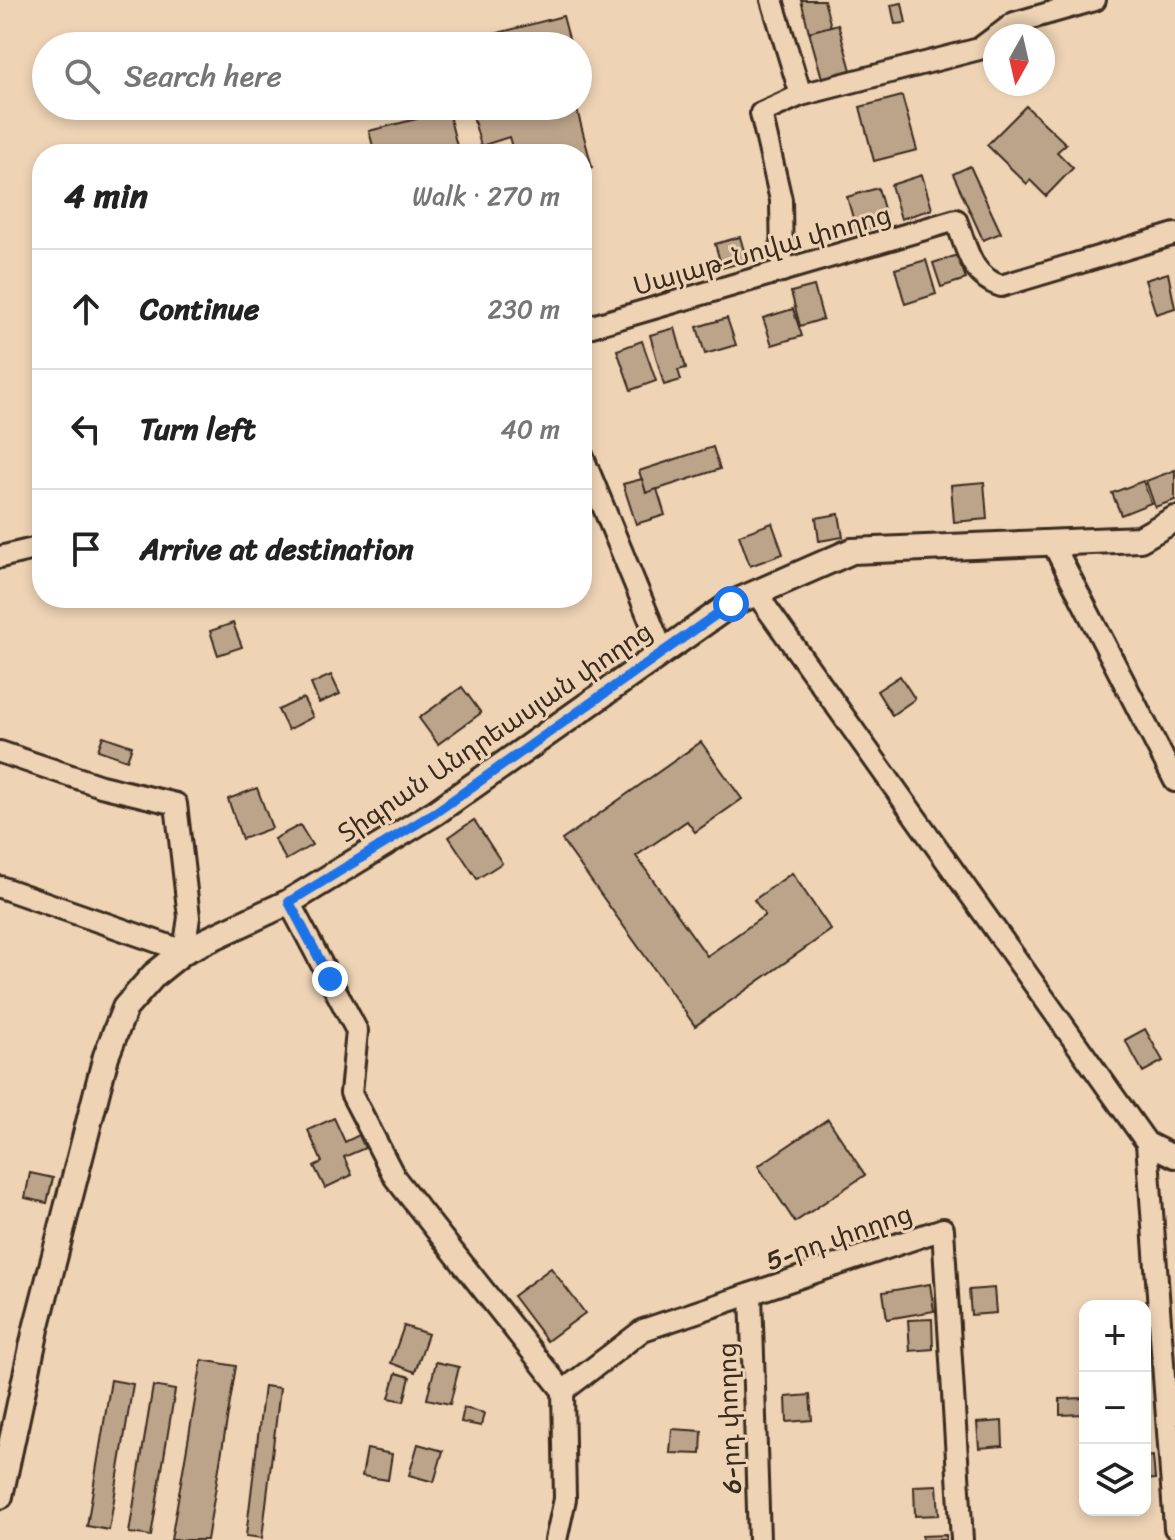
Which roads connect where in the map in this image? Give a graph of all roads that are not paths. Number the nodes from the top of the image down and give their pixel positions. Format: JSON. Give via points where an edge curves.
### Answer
{"nodes":[{"id":1,"x":772,"y":0,"type":"edge"},
{"id":2,"x":1095,"y":0,"type":"edge"},
{"id":3,"x":1013,"y":24,"type":"edge"},
{"id":4,"x":983,"y":46,"type":"edge"},
{"id":5,"x":801,"y":95,"type":"junction"},
{"id":6,"x":1175,"y":234,"type":"edge"},
{"id":7,"x":782,"y":271,"type":"junction"},
{"id":8,"x":592,"y":326,"type":"edge"},
{"id":9,"x":592,"y":479,"type":"edge"},
{"id":10,"x":1175,"y":519,"type":"edge"},
{"id":11,"x":1053,"y":544,"type":"junction"},
{"id":12,"x":32,"y":549,"type":"edge"},
{"id":13,"x":0,"y":557,"type":"edge"},
{"id":14,"x":756,"y":593,"type":"junction"},
{"id":15,"x":663,"y":652,"type":"junction"},
{"id":16,"x":0,"y":752,"type":"edge"},
{"id":17,"x":1175,"y":781,"type":"edge"},
{"id":18,"x":0,"y":887,"type":"edge"},
{"id":19,"x":289,"y":902,"type":"junction"},
{"id":20,"x":184,"y":951,"type":"junction"},
{"id":21,"x":1147,"y":1143,"type":"junction"},
{"id":22,"x":1175,"y":1157,"type":"edge"},
{"id":23,"x":751,"y":1294,"type":"junction"},
{"id":24,"x":563,"y":1391,"type":"junction"},
{"id":25,"x":0,"y":1496,"type":"edge"},
{"id":26,"x":1175,"y":1528,"type":"edge"},
{"id":27,"x":556,"y":1540,"type":"edge"},
{"id":28,"x":759,"y":1540,"type":"edge"},
{"id":29,"x":962,"y":1540,"type":"edge"}],
"edges":[{"from":1,"to":5,"type":"street"},
{"from":2,"to":3,"type":"street"},
{"from":4,"to":5,"type":"street"},
{"from":5,"to":7,"type":"street","via":[[761,113],[781,200]]},
{"from":6,"to":7,"type":"street","name":"Սայաթ-Նովա փողոց","via":[[1001,286],[974,270],[956,220]]},
{"from":7,"to":8,"type":"street","name":"Սայաթ-Նովա փողոց"},
{"from":9,"to":15,"type":"street"},
{"from":10,"to":11,"type":"main road","name":"Տիգրան Անդրեասյան փողոց","via":[[1140,539]]},
{"from":11,"to":14,"type":"main road","name":"Տիգրան Անդրեասյան փողոց","via":[[852,551]]},
{"from":11,"to":17,"type":"street"},
{"from":12,"to":13,"type":"street"},
{"from":14,"to":15,"type":"main road","name":"Տիգրան Անդրեասյան փողոց","via":[[731,604]]},
{"from":14,"to":21,"type":"street"},
{"from":15,"to":19,"type":"main road","name":"Տիգրան Անդրեասյան փողոց","via":[[436,812]]},
{"from":16,"to":20,"type":"street","via":[[176,804],[189,917]]},
{"from":18,"to":20,"type":"street"},
{"from":19,"to":20,"type":"main road","name":"Տիգրան Անդրեասյան փողոց"},
{"from":19,"to":24,"type":"street","via":[[357,1031],[351,1093],[395,1178]]},
{"from":20,"to":25,"type":"main road","name":"Տիգրան Անդրեասյան փողոց","via":[[125,1008],[106,1056],[36,1329]]},
{"from":21,"to":22,"type":"street"},
{"from":21,"to":26,"type":"street"},
{"from":23,"to":24,"type":"street","name":"5-րդ փողոց","via":[[643,1330]]},
{"from":23,"to":28,"type":"street","name":"6-րդ փողոց"},
{"from":23,"to":29,"type":"street","name":"5-րդ փողոց","via":[[943,1229]]},
{"from":24,"to":27,"type":"street","via":[[565,1499]]}]}
